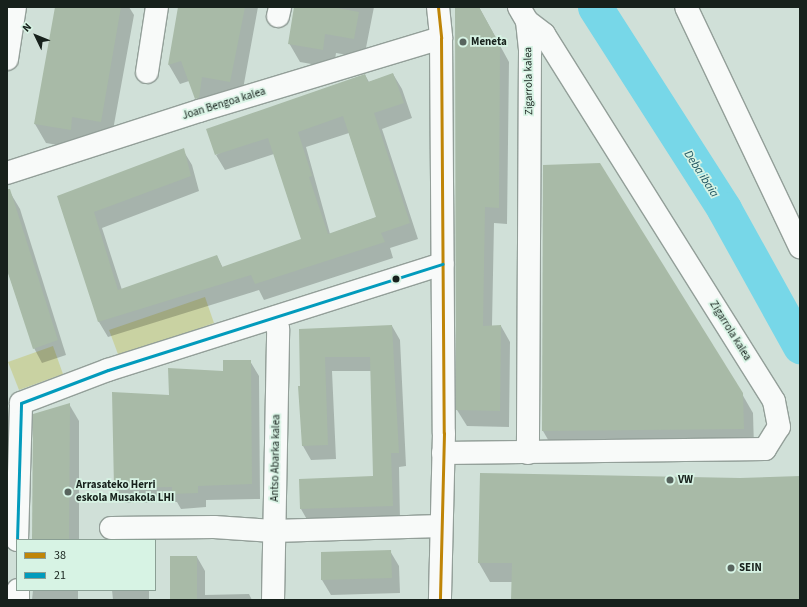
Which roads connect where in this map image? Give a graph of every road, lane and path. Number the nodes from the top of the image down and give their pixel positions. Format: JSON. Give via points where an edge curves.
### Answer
{"nodes":[{"id":1,"x":15,"y":7,"type":"edge"},
{"id":2,"x":157,"y":7,"type":"edge"},
{"id":3,"x":438,"y":7,"type":"edge"},
{"id":4,"x":686,"y":7,"type":"edge"},
{"id":5,"x":523,"y":14,"type":"edge"},
{"id":6,"x":441,"y":38,"type":"junction"},
{"id":7,"x":7,"y":59,"type":"edge"},
{"id":8,"x":147,"y":72,"type":"dead end"},
{"id":9,"x":7,"y":173,"type":"edge"},
{"id":10,"x":800,"y":247,"type":"edge"},
{"id":11,"x":443,"y":264,"type":"junction"},
{"id":12,"x":275,"y":317,"type":"junction"},
{"id":13,"x":443,"y":453,"type":"junction"},
{"id":14,"x":528,"y":453,"type":"junction"},
{"id":15,"x":441,"y":526,"type":"junction"},
{"id":16,"x":111,"y":528,"type":"dead end"},
{"id":17,"x":273,"y":531,"type":"junction"},
{"id":18,"x":17,"y":539,"type":"edge"},
{"id":19,"x":274,"y":600,"type":"edge"},
{"id":20,"x":440,"y":600,"type":"edge"}],
"edges":[{"from":1,"to":7,"type":"street"},
{"from":2,"to":8,"type":"street"},
{"from":3,"to":6,"type":"street"},
{"from":4,"to":10,"type":"street"},
{"from":5,"to":14,"type":"street","name":"Zigarrola kalea","via":[[530,52]]},
{"from":5,"to":14,"type":"street","name":"Zigarrola kalea","via":[[544,34],[774,401],[779,427],[765,449]]},
{"from":6,"to":9,"type":"street","name":"Joan Bengoa kalea","via":[[199,111]]},
{"from":6,"to":11,"type":"street"},
{"from":11,"to":12,"type":"street"},
{"from":11,"to":13,"type":"street"},
{"from":12,"to":17,"type":"street","name":"Antso Abarka kalea","via":[[278,329],[276,507]]},
{"from":12,"to":18,"type":"street","via":[[108,370],[22,403]]},
{"from":13,"to":14,"type":"street","name":"Zigarrola kalea"},
{"from":13,"to":15,"type":"street"},
{"from":15,"to":17,"type":"street"},
{"from":15,"to":20,"type":"street"},
{"from":16,"to":17,"type":"street","via":[[214,527]]},
{"from":17,"to":19,"type":"street","name":"Antso Abarka kalea"}]}
